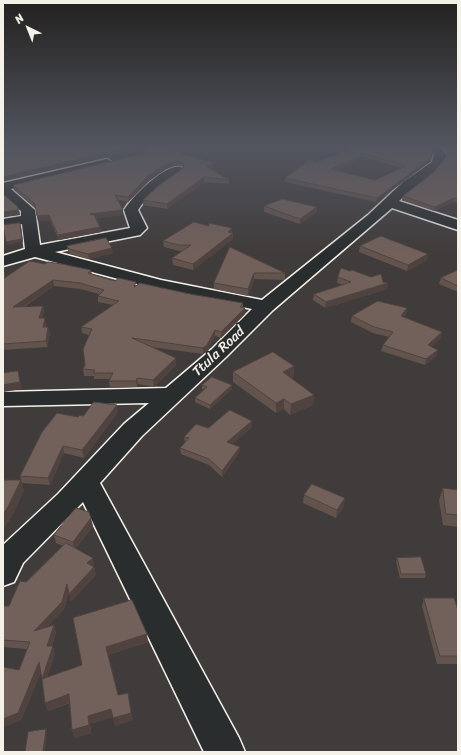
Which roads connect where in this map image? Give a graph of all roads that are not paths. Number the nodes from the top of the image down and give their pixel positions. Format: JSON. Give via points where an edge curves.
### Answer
{"nodes":[{"id":1,"x":26,"y":182,"type":"edge"},
{"id":2,"x":161,"y":182,"type":"edge"},
{"id":3,"x":411,"y":182,"type":"edge"},
{"id":4,"x":3,"y":188,"type":"edge"},
{"id":5,"x":389,"y":202,"type":"junction"},
{"id":6,"x":29,"y":220,"type":"junction"},
{"id":7,"x":3,"y":223,"type":"edge"},
{"id":8,"x":458,"y":225,"type":"edge"},
{"id":9,"x":33,"y":251,"type":"junction"},
{"id":10,"x":3,"y":261,"type":"edge"},
{"id":11,"x":266,"y":306,"type":"junction"},
{"id":12,"x":172,"y":395,"type":"junction"},
{"id":13,"x":3,"y":398,"type":"edge"},
{"id":14,"x":86,"y":481,"type":"junction"},
{"id":15,"x":6,"y":561,"type":"edge"},
{"id":16,"x":225,"y":752,"type":"edge"}],
"edges":[{"from":1,"to":4,"type":"street"},
{"from":2,"to":9,"type":"street","via":[[142,196],[131,210],[140,228],[135,232]]},
{"from":3,"to":5,"type":"street","name":"Ttula Road"},
{"from":4,"to":6,"type":"street","via":[[26,207]]},
{"from":5,"to":8,"type":"street"},
{"from":5,"to":11,"type":"street","name":"Ttula Road"},
{"from":6,"to":7,"type":"street"},
{"from":6,"to":9,"type":"street"},
{"from":9,"to":10,"type":"street"},
{"from":9,"to":11,"type":"street","via":[[160,285]]},
{"from":11,"to":12,"type":"street","name":"Ttula Road"},
{"from":12,"to":13,"type":"street"},
{"from":12,"to":14,"type":"street","name":"Ttula Road","via":[[133,430]]},
{"from":14,"to":15,"type":"street","name":"Ttula Road","via":[[68,502]]},
{"from":14,"to":16,"type":"street"}]}
